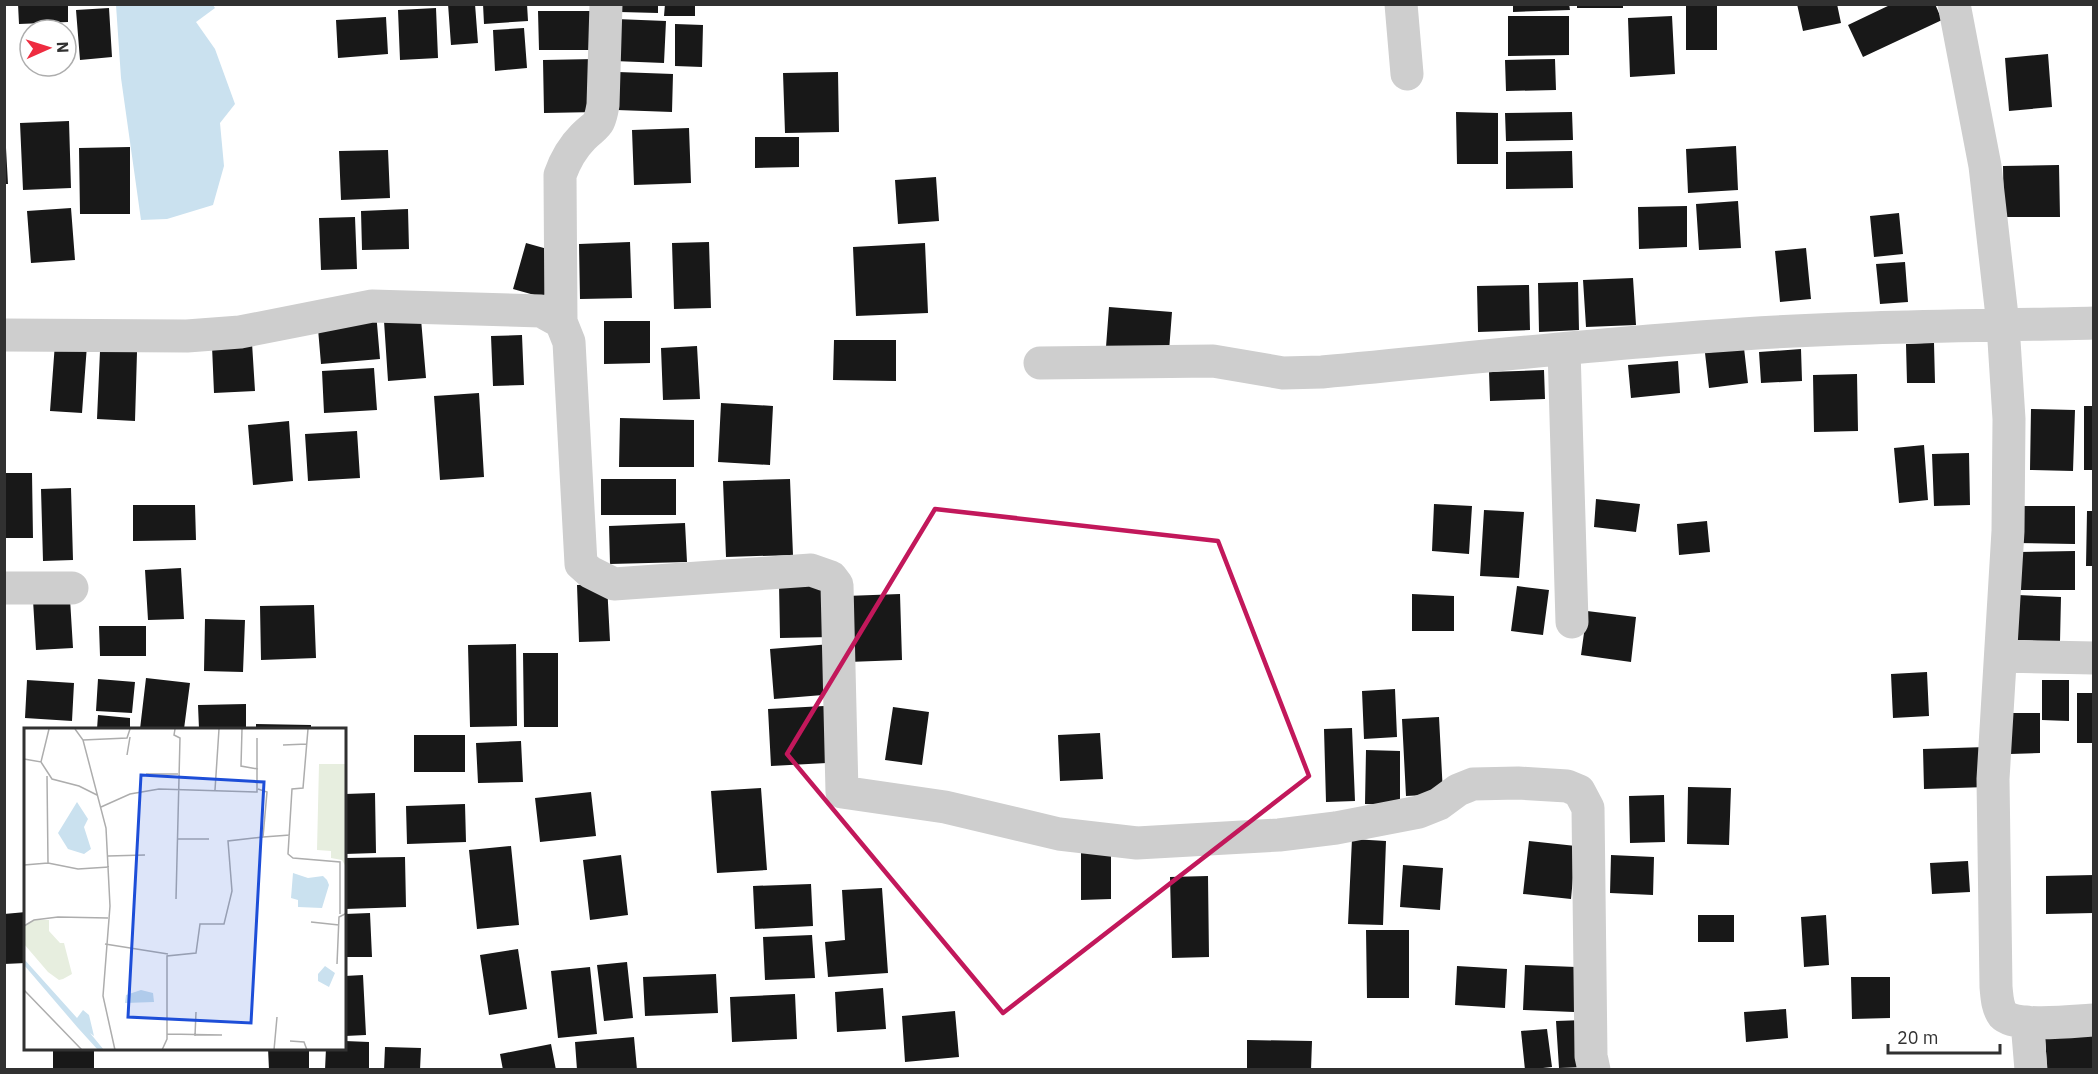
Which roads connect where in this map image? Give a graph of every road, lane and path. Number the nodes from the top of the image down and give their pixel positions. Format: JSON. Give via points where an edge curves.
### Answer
{"nodes":[{"id":1,"x":606,"y":4,"type":"edge"},
{"id":2,"x":1401,"y":4,"type":"edge"},
{"id":3,"x":1954,"y":4,"type":"edge"},
{"id":4,"x":1407,"y":74,"type":"dead end"},
{"id":5,"x":561,"y":322,"type":"junction"},
{"id":6,"x":2094,"y":323,"type":"edge"},
{"id":7,"x":2003,"y":325,"type":"junction"},
{"id":8,"x":4,"y":334,"type":"edge"},
{"id":9,"x":1564,"y":349,"type":"junction"},
{"id":10,"x":1040,"y":363,"type":"dead end"},
{"id":11,"x":4,"y":588,"type":"edge"},
{"id":12,"x":72,"y":588,"type":"dead end"},
{"id":13,"x":1572,"y":622,"type":"dead end"},
{"id":14,"x":2001,"y":656,"type":"junction"},
{"id":15,"x":2094,"y":658,"type":"edge"},
{"id":16,"x":2094,"y":1020,"type":"edge"},
{"id":17,"x":2027,"y":1022,"type":"junction"},
{"id":18,"x":1594,"y":1070,"type":"edge"},
{"id":19,"x":2031,"y":1070,"type":"edge"}],
"edges":[{"from":1,"to":5,"type":"street","via":[[600,119],[565,161],[560,175]]},
{"from":2,"to":4,"type":"street"},
{"from":3,"to":7,"type":"street","via":[[1985,166]]},
{"from":5,"to":8,"type":"street","via":[[542,311],[372,306],[240,332],[187,336]]},
{"from":5,"to":18,"type":"street","via":[[569,342],[581,564],[614,584],[811,570],[831,577],[837,585],[842,792],[945,807],[1059,834],[1137,843],[1336,828],[1419,812],[1473,784],[1567,786],[1579,791],[1588,807]]},
{"from":6,"to":7,"type":"street"},
{"from":7,"to":9,"type":"street","via":[[1744,333]]},
{"from":7,"to":14,"type":"street","via":[[2009,419]]},
{"from":9,"to":10,"type":"street","via":[[1322,372],[1283,373],[1213,361]]},
{"from":9,"to":13,"type":"street"},
{"from":11,"to":12,"type":"street"},
{"from":14,"to":15,"type":"street"},
{"from":14,"to":17,"type":"street","via":[[1993,779],[1996,987],[2002,1014]]},
{"from":16,"to":17,"type":"street"},
{"from":17,"to":19,"type":"street"}]}
